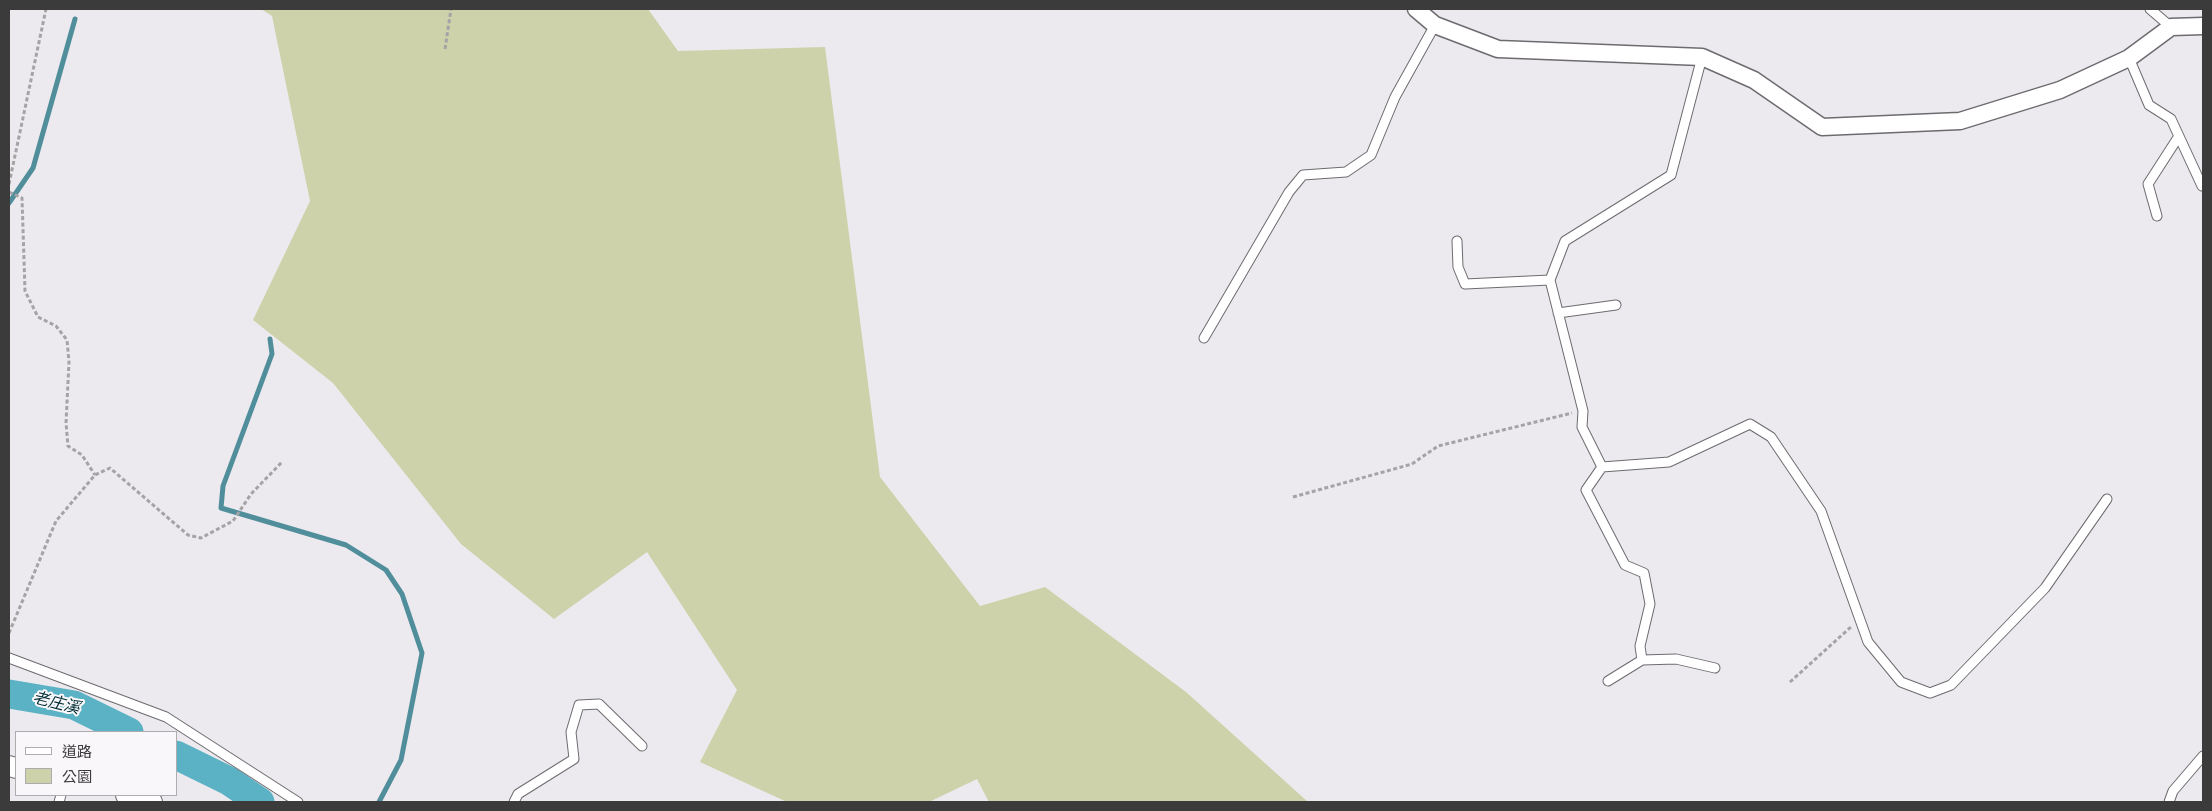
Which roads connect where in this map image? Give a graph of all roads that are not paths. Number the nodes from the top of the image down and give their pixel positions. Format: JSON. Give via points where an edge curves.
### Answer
{"nodes":[{"id":1,"x":2150,"y":9,"type":"edge"},
{"id":2,"x":1426,"y":14,"type":"edge"},
{"id":3,"x":2203,"y":26,"type":"edge"},
{"id":4,"x":2171,"y":27,"type":"junction"},
{"id":5,"x":1702,"y":57,"type":"junction"},
{"id":6,"x":2129,"y":58,"type":"junction"},
{"id":7,"x":2179,"y":136,"type":"junction"},
{"id":8,"x":2202,"y":186,"type":"dead end"},
{"id":9,"x":2157,"y":216,"type":"dead end"},
{"id":10,"x":1457,"y":241,"type":"dead end"},
{"id":11,"x":1550,"y":280,"type":"junction"},
{"id":12,"x":1616,"y":305,"type":"dead end"},
{"id":13,"x":1558,"y":313,"type":"junction"},
{"id":14,"x":1204,"y":338,"type":"dead end"},
{"id":15,"x":1602,"y":467,"type":"junction"},
{"id":16,"x":2107,"y":499,"type":"dead end"},
{"id":17,"x":9,"y":658,"type":"edge"},
{"id":18,"x":1642,"y":660,"type":"junction"},
{"id":19,"x":1714,"y":668,"type":"dead end"},
{"id":20,"x":1608,"y":681,"type":"dead end"},
{"id":21,"x":642,"y":746,"type":"dead end"},
{"id":22,"x":2203,"y":756,"type":"edge"},
{"id":23,"x":130,"y":796,"type":"edge"},
{"id":24,"x":152,"y":802,"type":"edge"},
{"id":25,"x":298,"y":802,"type":"edge"},
{"id":26,"x":514,"y":802,"type":"edge"},
{"id":27,"x":2169,"y":802,"type":"edge"}],
"edges":[{"from":1,"to":4,"type":"lane"},
{"from":2,"to":5,"type":"street","via":[[1498,49]]},
{"from":2,"to":14,"type":"lane","via":[[1371,154],[1346,172],[1303,175],[1289,192]]},
{"from":3,"to":4,"type":"street"},
{"from":4,"to":6,"type":"street"},
{"from":5,"to":6,"type":"street","via":[[1754,80],[1822,127],[1960,120],[2060,90]]},
{"from":5,"to":11,"type":"lane","via":[[1671,175],[1565,241]]},
{"from":6,"to":7,"type":"lane","via":[[2149,105],[2171,119]]},
{"from":7,"to":8,"type":"lane"},
{"from":7,"to":9,"type":"lane","via":[[2148,184]]},
{"from":10,"to":11,"type":"lane","via":[[1458,267],[1465,284]]},
{"from":11,"to":13,"type":"lane"},
{"from":12,"to":13,"type":"lane"},
{"from":13,"to":15,"type":"lane","via":[[1583,411],[1582,427]]},
{"from":15,"to":16,"type":"lane","via":[[1669,462],[1750,424],[1771,437],[1821,511],[1868,642],[1901,682],[1930,693],[1951,685],[2045,588]]},
{"from":15,"to":18,"type":"lane","via":[[1586,490],[1625,565],[1644,573],[1650,604],[1640,646]]},
{"from":17,"to":25,"type":"lane","via":[[166,717]]},
{"from":18,"to":19,"type":"lane","via":[[1676,659]]},
{"from":18,"to":20,"type":"lane"},
{"from":21,"to":26,"type":"lane","via":[[600,704],[579,705],[571,732],[574,759],[518,794]]},
{"from":22,"to":27,"type":"lane","via":[[2173,791]]},
{"from":23,"to":24,"type":"street"}]}
